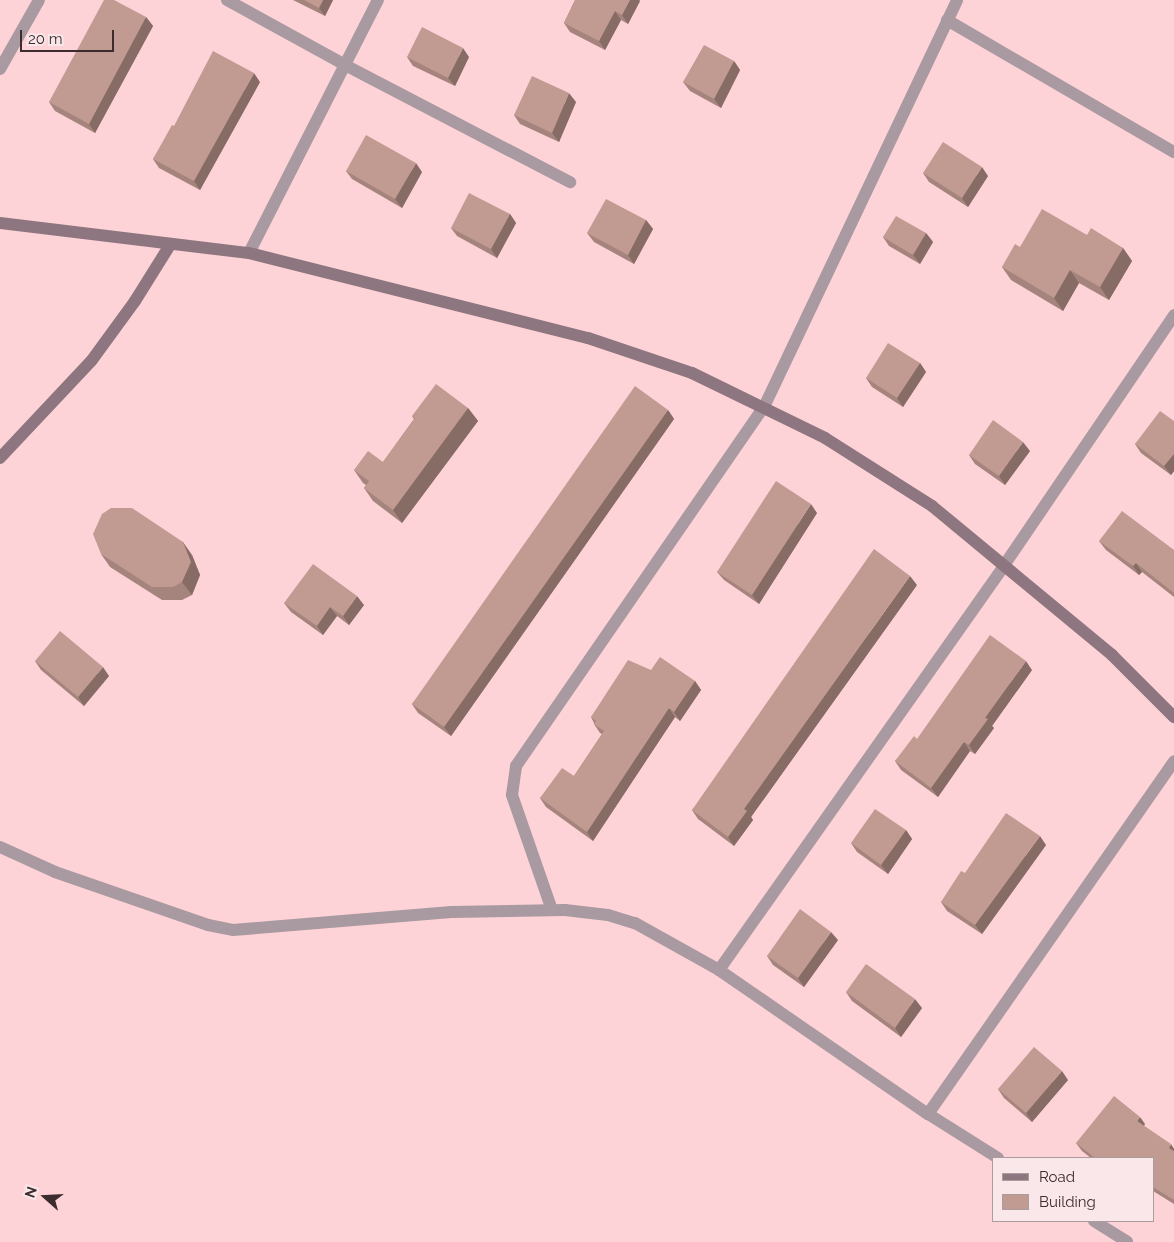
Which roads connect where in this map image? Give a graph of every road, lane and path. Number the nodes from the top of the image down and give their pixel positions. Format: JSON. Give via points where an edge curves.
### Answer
{"nodes":[{"id":1,"x":39,"y":0,"type":"edge"},
{"id":2,"x":227,"y":0,"type":"edge"},
{"id":3,"x":378,"y":0,"type":"edge"},
{"id":4,"x":957,"y":0,"type":"edge"},
{"id":5,"x":947,"y":20,"type":"junction"},
{"id":6,"x":344,"y":66,"type":"junction"},
{"id":7,"x":0,"y":69,"type":"edge"},
{"id":8,"x":1174,"y":152,"type":"edge"},
{"id":9,"x":570,"y":182,"type":"dead end"},
{"id":10,"x":0,"y":223,"type":"edge"},
{"id":11,"x":170,"y":245,"type":"junction"},
{"id":12,"x":249,"y":253,"type":"junction"},
{"id":13,"x":1174,"y":315,"type":"edge"},
{"id":14,"x":764,"y":407,"type":"junction"},
{"id":15,"x":0,"y":458,"type":"edge"},
{"id":16,"x":1004,"y":564,"type":"junction"},
{"id":17,"x":1174,"y":717,"type":"edge"},
{"id":18,"x":1174,"y":761,"type":"edge"},
{"id":19,"x":0,"y":847,"type":"edge"},
{"id":20,"x":552,"y":910,"type":"junction"},
{"id":21,"x":719,"y":970,"type":"junction"},
{"id":22,"x":928,"y":1114,"type":"junction"},
{"id":23,"x":996,"y":1157,"type":"edge"},
{"id":24,"x":1096,"y":1222,"type":"edge"},
{"id":25,"x":1127,"y":1242,"type":"edge"}],
"edges":[{"from":1,"to":7,"type":"street"},
{"from":2,"to":6,"type":"street"},
{"from":3,"to":6,"type":"street"},
{"from":4,"to":5,"type":"street"},
{"from":5,"to":8,"type":"street"},
{"from":5,"to":14,"type":"street"},
{"from":6,"to":9,"type":"street"},
{"from":6,"to":12,"type":"street"},
{"from":10,"to":11,"type":"street"},
{"from":11,"to":12,"type":"street"},
{"from":11,"to":15,"type":"street","via":[[92,360]]},
{"from":12,"to":14,"type":"street","via":[[588,338],[692,372]]},
{"from":13,"to":16,"type":"street"},
{"from":14,"to":16,"type":"street","via":[[825,438],[932,506]]},
{"from":14,"to":20,"type":"street","via":[[516,766],[512,795]]},
{"from":16,"to":17,"type":"street","via":[[1112,655]]},
{"from":16,"to":21,"type":"street"},
{"from":18,"to":22,"type":"street"},
{"from":19,"to":20,"type":"street","via":[[55,872],[208,926],[233,930],[451,912]]},
{"from":20,"to":21,"type":"street","via":[[608,915],[635,923]]},
{"from":21,"to":22,"type":"street"},
{"from":22,"to":23,"type":"street"},
{"from":24,"to":25,"type":"street"}]}
